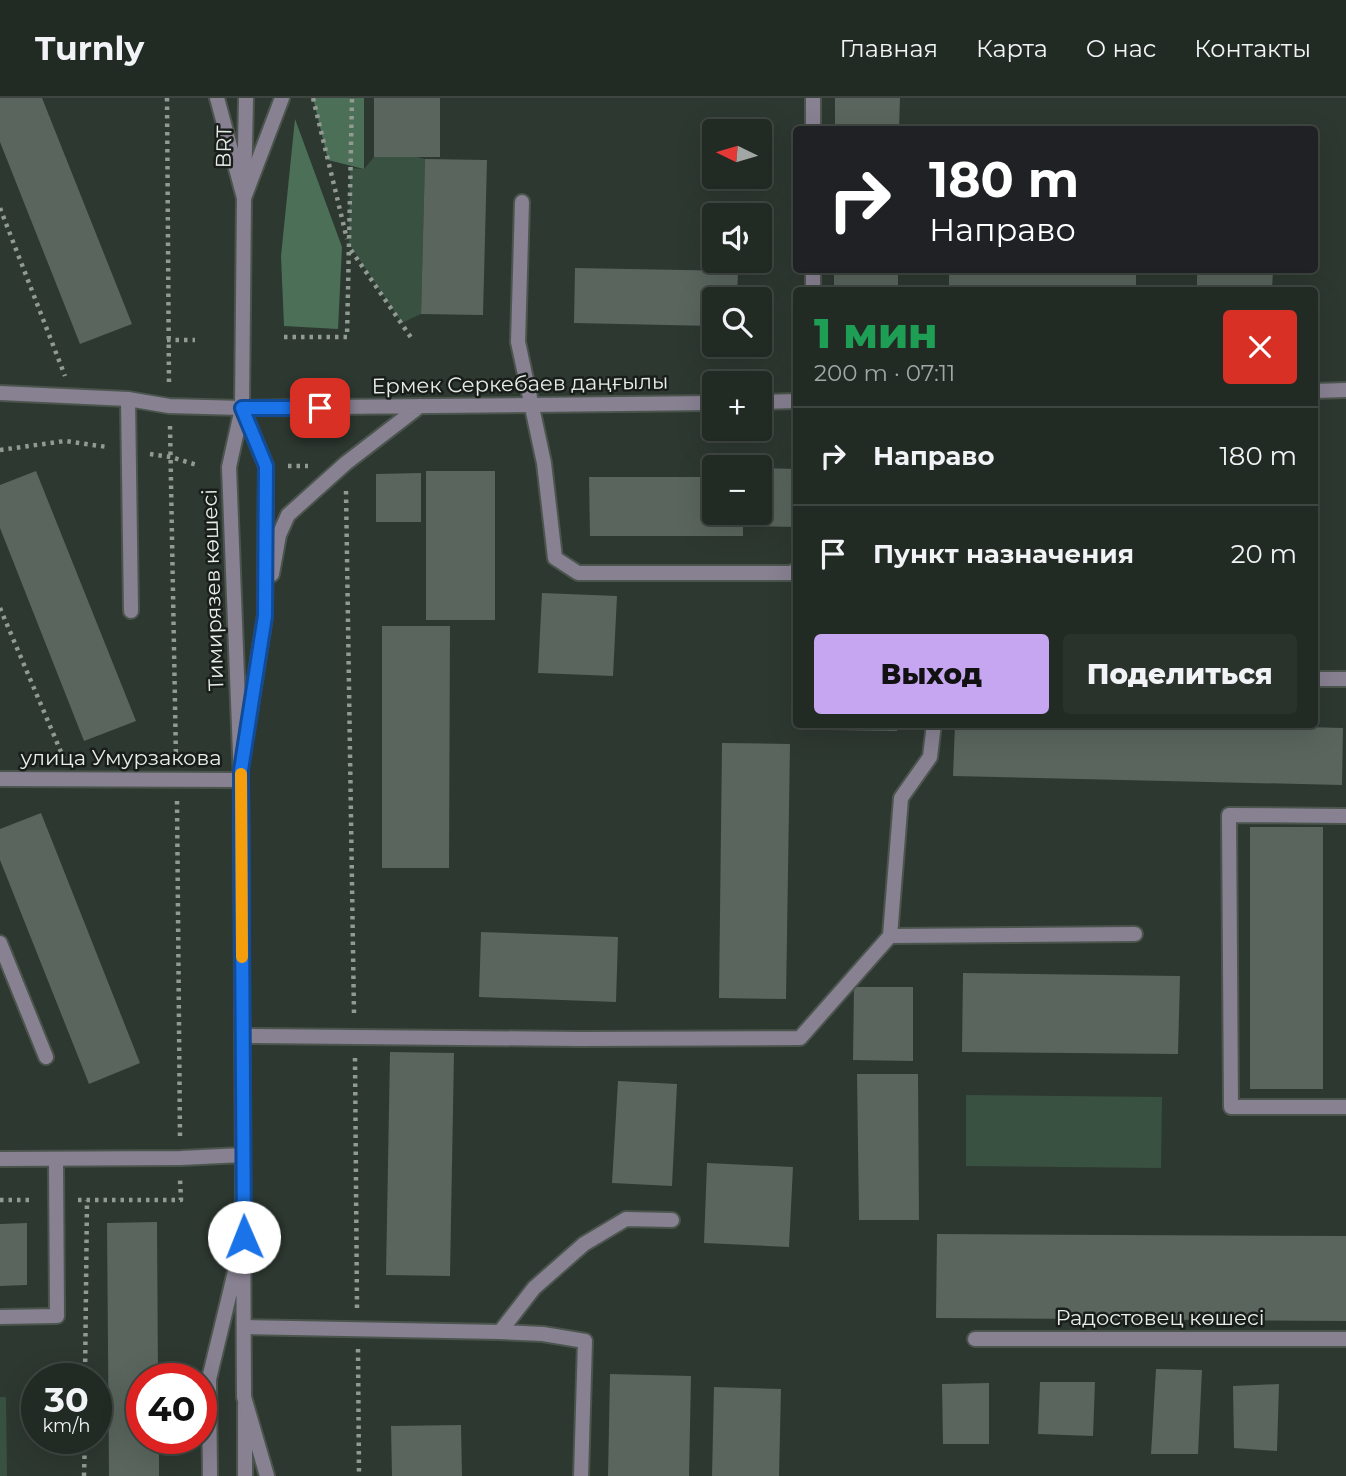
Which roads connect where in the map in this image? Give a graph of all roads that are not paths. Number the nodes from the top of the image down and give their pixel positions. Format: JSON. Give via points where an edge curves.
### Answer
{"nodes":[{"id":1,"x":217,"y":98,"type":"edge"},
{"id":2,"x":246,"y":98,"type":"edge"},
{"id":3,"x":282,"y":98,"type":"edge"},
{"id":4,"x":813,"y":98,"type":"edge"},
{"id":5,"x":813,"y":126,"type":"edge"},
{"id":6,"x":244,"y":198,"type":"junction"},
{"id":7,"x":522,"y":202,"type":"dead end"},
{"id":8,"x":1346,"y":390,"type":"edge"},
{"id":9,"x":1318,"y":391,"type":"edge"},
{"id":10,"x":0,"y":393,"type":"edge"},
{"id":11,"x":128,"y":399,"type":"junction"},
{"id":12,"x":793,"y":401,"type":"edge"},
{"id":13,"x":772,"y":402,"type":"edge"},
{"id":14,"x":702,"y":403,"type":"edge"},
{"id":15,"x":420,"y":406,"type":"junction"},
{"id":16,"x":531,"y":406,"type":"junction"},
{"id":17,"x":242,"y":408,"type":"junction"},
{"id":18,"x":793,"y":572,"type":"edge"},
{"id":19,"x":131,"y":611,"type":"dead end"},
{"id":20,"x":265,"y":616,"type":"junction"},
{"id":21,"x":1318,"y":679,"type":"edge"},
{"id":22,"x":1346,"y":679,"type":"edge"},
{"id":23,"x":934,"y":728,"type":"edge"},
{"id":24,"x":241,"y":775,"type":"junction"},
{"id":25,"x":0,"y":779,"type":"edge"},
{"id":26,"x":1346,"y":816,"type":"edge"},
{"id":27,"x":1135,"y":934,"type":"dead end"},
{"id":28,"x":890,"y":936,"type":"junction"},
{"id":29,"x":0,"y":943,"type":"edge"},
{"id":30,"x":242,"y":1036,"type":"junction"},
{"id":31,"x":46,"y":1057,"type":"dead end"},
{"id":32,"x":1346,"y":1107,"type":"edge"},
{"id":33,"x":243,"y":1155,"type":"junction"},
{"id":34,"x":0,"y":1159,"type":"edge"},
{"id":35,"x":56,"y":1159,"type":"junction"},
{"id":36,"x":672,"y":1220,"type":"dead end"},
{"id":37,"x":244,"y":1237,"type":"junction"},
{"id":38,"x":0,"y":1317,"type":"edge"},
{"id":39,"x":244,"y":1327,"type":"junction"},
{"id":40,"x":500,"y":1332,"type":"junction"},
{"id":41,"x":975,"y":1339,"type":"dead end"},
{"id":42,"x":1346,"y":1339,"type":"edge"},
{"id":43,"x":244,"y":1397,"type":"junction"},
{"id":44,"x":210,"y":1476,"type":"edge"},
{"id":45,"x":245,"y":1476,"type":"edge"},
{"id":46,"x":267,"y":1476,"type":"edge"},
{"id":47,"x":581,"y":1476,"type":"edge"}],
"edges":[{"from":1,"to":6,"type":"street","name":"Тимирязев көшесі"},
{"from":2,"to":6,"type":"street","name":"BRT"},
{"from":3,"to":6,"type":"street","name":"Тимирязев көшесі"},
{"from":4,"to":5,"type":"street"},
{"from":6,"to":17,"type":"street","name":"Тимирязев көшесі"},
{"from":7,"to":16,"type":"street","via":[[518,342]]},
{"from":8,"to":9,"type":"street"},
{"from":10,"to":11,"type":"street","name":"Ермек Серкебаев даңғылы"},
{"from":11,"to":17,"type":"street","name":"Ермек Серкебаев даңғылы","via":[[169,406]]},
{"from":11,"to":19,"type":"street"},
{"from":12,"to":13,"type":"street"},
{"from":14,"to":16,"type":"street","name":"Ермек Серкебаев даңғылы"},
{"from":15,"to":16,"type":"street","name":"Ермек Серкебаев даңғылы"},
{"from":15,"to":17,"type":"street","name":"Ермек Серкебаев даңғылы"},
{"from":15,"to":20,"type":"street","via":[[288,515],[279,535]]},
{"from":16,"to":18,"type":"street","via":[[544,463],[555,558],[578,573]]},
{"from":17,"to":20,"type":"street","name":"Тимирязев көшесі","via":[[266,466]]},
{"from":17,"to":24,"type":"street","name":"Тимирязев көшесі","via":[[229,467]]},
{"from":20,"to":24,"type":"street","name":"Тимирязев көшесі"},
{"from":21,"to":22,"type":"street"},
{"from":23,"to":28,"type":"street","via":[[930,757],[901,798]]},
{"from":24,"to":25,"type":"street","name":"улица Умурзакова"},
{"from":24,"to":30,"type":"street","name":"Тимирязев көшесі"},
{"from":26,"to":32,"type":"street","via":[[1229,815],[1231,1107]]},
{"from":27,"to":28,"type":"street"},
{"from":28,"to":30,"type":"street","via":[[800,1038]]},
{"from":29,"to":31,"type":"street"},
{"from":30,"to":33,"type":"street","name":"Тимирязев көшесі"},
{"from":33,"to":35,"type":"street"},
{"from":33,"to":37,"type":"street","name":"Тимирязев көшесі"},
{"from":34,"to":35,"type":"street"},
{"from":35,"to":38,"type":"street","via":[[57,1316]]},
{"from":36,"to":40,"type":"street","via":[[626,1219],[584,1244],[534,1288]]},
{"from":37,"to":39,"type":"street","name":"Тимирязев көшесі"},
{"from":37,"to":44,"type":"street","name":"Тимирязев көшесі","via":[[209,1379]]},
{"from":39,"to":40,"type":"street"},
{"from":39,"to":43,"type":"street","name":"Тимирязев көшесі"},
{"from":40,"to":47,"type":"street","via":[[585,1340]]},
{"from":41,"to":42,"type":"street","name":"Радостовец көшесі"},
{"from":43,"to":45,"type":"street"},
{"from":43,"to":46,"type":"street","name":"Тимирязев көшесі"}]}
